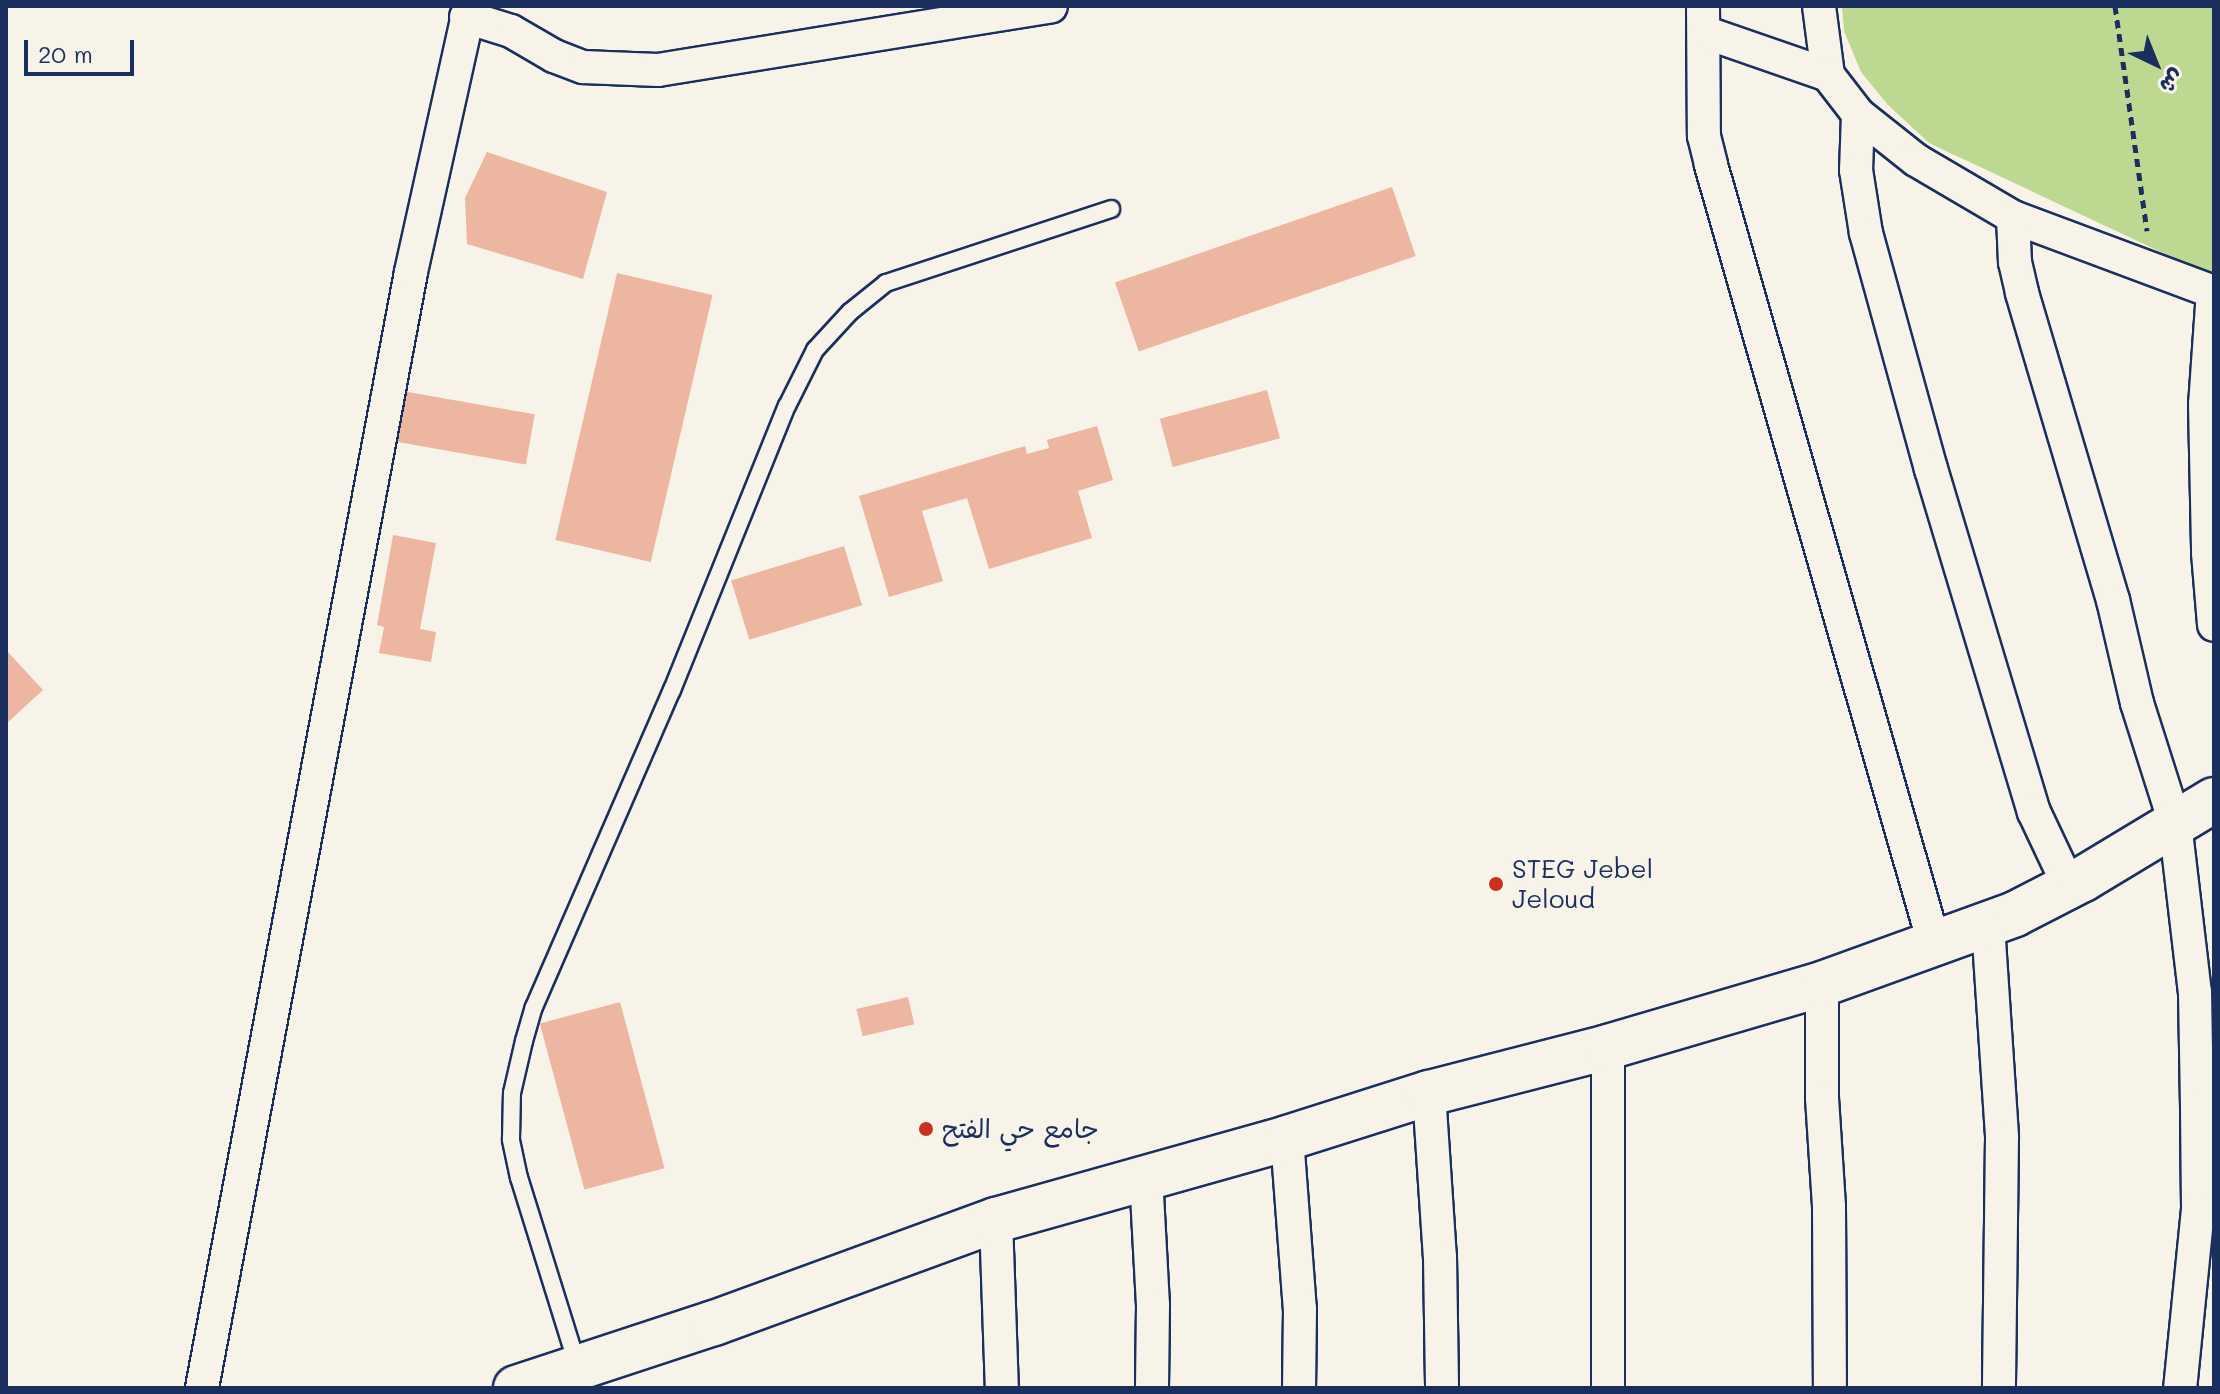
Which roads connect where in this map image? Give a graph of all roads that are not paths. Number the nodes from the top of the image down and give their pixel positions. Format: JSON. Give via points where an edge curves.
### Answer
{"nodes":[{"id":1,"x":1051,"y":6,"type":"edge"},
{"id":2,"x":1819,"y":6,"type":"edge"},
{"id":3,"x":468,"y":12,"type":"edge"},
{"id":4,"x":1704,"y":19,"type":"edge"},
{"id":5,"x":1828,"y":75,"type":"junction"},
{"id":6,"x":1858,"y":114,"type":"junction"},
{"id":7,"x":1111,"y":209,"type":"dead end"},
{"id":8,"x":2013,"y":217,"type":"junction"},
{"id":9,"x":2213,"y":291,"type":"edge"},
{"id":10,"x":2214,"y":625,"type":"edge"},
{"id":11,"x":2214,"y":800,"type":"edge"},
{"id":12,"x":2175,"y":823,"type":"junction"},
{"id":13,"x":2069,"y":886,"type":"junction"},
{"id":14,"x":1988,"y":925,"type":"junction"},
{"id":15,"x":1934,"y":943,"type":"junction"},
{"id":16,"x":1822,"y":984,"type":"junction"},
{"id":17,"x":1608,"y":1047,"type":"junction"},
{"id":18,"x":1429,"y":1093,"type":"junction"},
{"id":19,"x":1287,"y":1138,"type":"junction"},
{"id":20,"x":1146,"y":1176,"type":"junction"},
{"id":21,"x":996,"y":1220,"type":"junction"},
{"id":22,"x":578,"y":1367,"type":"junction"},
{"id":23,"x":202,"y":1388,"type":"edge"},
{"id":24,"x":516,"y":1388,"type":"edge"},
{"id":25,"x":1002,"y":1388,"type":"edge"},
{"id":26,"x":1152,"y":1388,"type":"edge"},
{"id":27,"x":1299,"y":1388,"type":"edge"},
{"id":28,"x":1442,"y":1388,"type":"edge"},
{"id":29,"x":1608,"y":1388,"type":"edge"},
{"id":30,"x":1830,"y":1388,"type":"edge"},
{"id":31,"x":1999,"y":1388,"type":"edge"},
{"id":32,"x":2180,"y":1388,"type":"edge"}],
"edges":[{"from":1,"to":3,"type":"street","via":[[658,70],[583,67]]},
{"from":2,"to":5,"type":"street"},
{"from":3,"to":23,"type":"street","via":[[411,272]]},
{"from":4,"to":5,"type":"street"},
{"from":4,"to":15,"type":"street","via":[[1704,136],[1711,165]]},
{"from":5,"to":6,"type":"street"},
{"from":6,"to":8,"type":"street","via":[[1916,160]]},
{"from":6,"to":13,"type":"street","via":[[1856,170],[1870,248],[2034,812]]},
{"from":7,"to":22,"type":"lane","via":[[886,283],[815,350],[787,406],[672,690],[534,1007],[512,1093],[511,1139],[519,1178]]},
{"from":8,"to":9,"type":"street"},
{"from":8,"to":12,"type":"street","via":[[2022,293]]},
{"from":9,"to":10,"type":"street","via":[[2205,404]]},
{"from":11,"to":12,"type":"main road"},
{"from":12,"to":13,"type":"main road"},
{"from":12,"to":32,"type":"street","via":[[2195,992],[2198,1209]]},
{"from":13,"to":14,"type":"main road"},
{"from":14,"to":15,"type":"main road"},
{"from":14,"to":31,"type":"street","via":[[2002,1138]]},
{"from":15,"to":16,"type":"main road"},
{"from":16,"to":17,"type":"main road"},
{"from":16,"to":30,"type":"street"},
{"from":17,"to":18,"type":"main road"},
{"from":17,"to":29,"type":"street"},
{"from":18,"to":19,"type":"main road"},
{"from":18,"to":28,"type":"street"},
{"from":19,"to":20,"type":"main road"},
{"from":19,"to":27,"type":"street","via":[[1300,1309]]},
{"from":20,"to":21,"type":"main road"},
{"from":20,"to":26,"type":"street"},
{"from":21,"to":22,"type":"main road"},
{"from":21,"to":25,"type":"street"},
{"from":22,"to":24,"type":"main road"}]}
